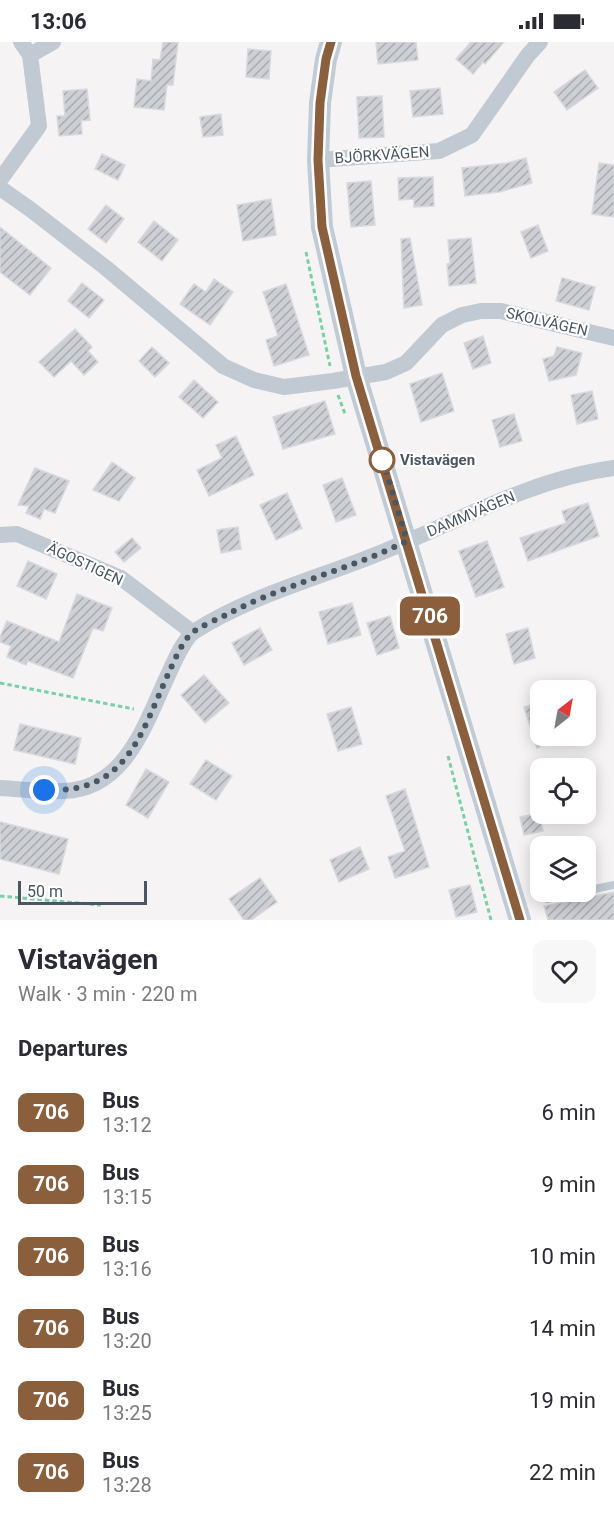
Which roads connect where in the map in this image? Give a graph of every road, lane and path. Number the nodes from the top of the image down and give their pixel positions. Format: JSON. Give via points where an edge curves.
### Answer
{"nodes":[{"id":1,"x":53,"y":42,"type":"edge"},
{"id":2,"x":331,"y":42,"type":"edge"},
{"id":3,"x":540,"y":42,"type":"edge"},
{"id":4,"x":25,"y":49,"type":"edge"},
{"id":5,"x":318,"y":160,"type":"junction"},
{"id":6,"x":0,"y":180,"type":"edge"},
{"id":7,"x":0,"y":188,"type":"edge"},
{"id":8,"x":614,"y":338,"type":"edge"},
{"id":9,"x":356,"y":376,"type":"junction"},
{"id":10,"x":614,"y":468,"type":"edge"},
{"id":11,"x":0,"y":535,"type":"edge"},
{"id":12,"x":407,"y":541,"type":"junction"},
{"id":13,"x":192,"y":632,"type":"junction"},
{"id":14,"x":0,"y":683,"type":"edge"},
{"id":15,"x":150,"y":713,"type":"junction"},
{"id":16,"x":0,"y":788,"type":"edge"},
{"id":17,"x":614,"y":885,"type":"edge"},
{"id":18,"x":596,"y":889,"type":"edge"},
{"id":19,"x":0,"y":896,"type":"edge"},
{"id":20,"x":101,"y":905,"type":"dead end"},
{"id":21,"x":520,"y":920,"type":"edge"}],
"edges":[{"from":1,"to":4,"type":"street"},
{"from":2,"to":5,"type":"street","via":[[320,103]]},
{"from":3,"to":5,"type":"street","name":"BJÖRKVÄGEN","via":[[472,135],[439,151]]},
{"from":4,"to":6,"type":"street","via":[[39,126]]},
{"from":5,"to":9,"type":"street","via":[[322,227]]},
{"from":7,"to":9,"type":"street","via":[[30,208],[223,366],[254,380],[284,387]]},
{"from":8,"to":9,"type":"street","name":"SKOLVÄGEN","via":[[501,311],[481,311],[442,325],[406,363],[386,372]]},
{"from":9,"to":12,"type":"street"},
{"from":10,"to":12,"type":"street","name":"DAMMVÄGEN","via":[[589,471],[509,496]]},
{"from":11,"to":13,"type":"street","name":"ÄGOSTIGEN","via":[[17,534],[121,578]]},
{"from":12,"to":13,"type":"street","name":"DAMMVÄGEN","via":[[246,604]]},
{"from":12,"to":21,"type":"street"},
{"from":13,"to":15,"type":"street"},
{"from":14,"to":15,"type":"path"},
{"from":15,"to":16,"type":"street","via":[[131,753],[114,771],[92,785],[65,791]]},
{"from":17,"to":18,"type":"lane"},
{"from":19,"to":20,"type":"path"}]}
